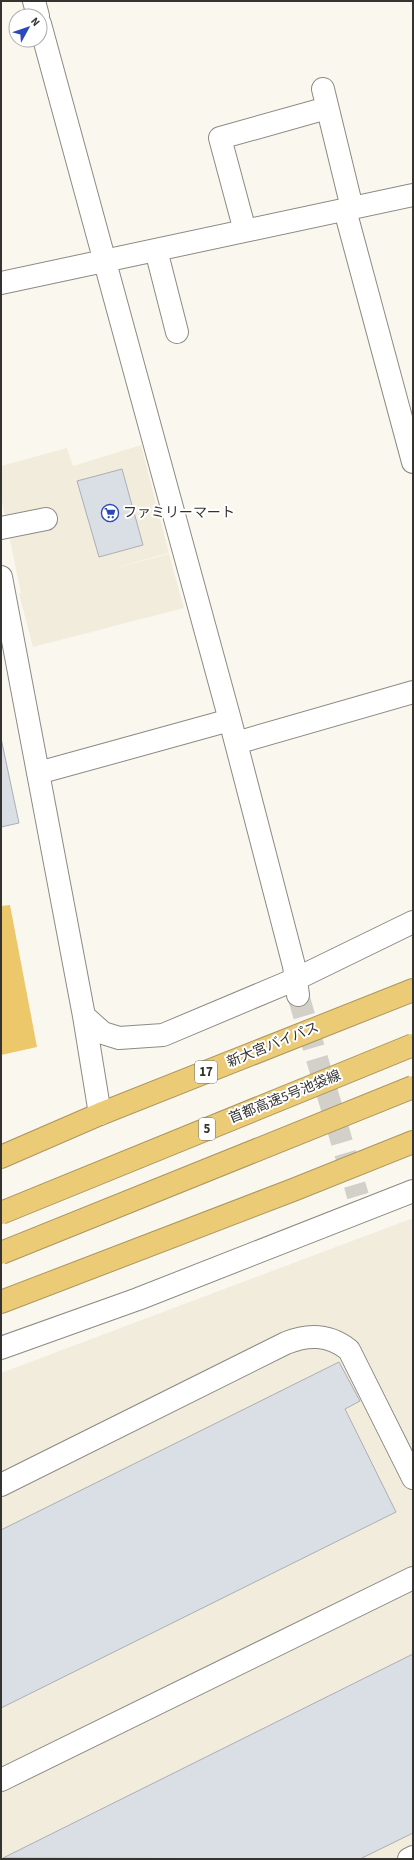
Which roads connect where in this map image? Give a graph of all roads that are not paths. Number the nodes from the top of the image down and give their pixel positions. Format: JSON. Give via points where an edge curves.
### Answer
{"nodes":[{"id":1,"x":47,"y":48,"type":"edge"},
{"id":2,"x":413,"y":195,"type":"edge"},
{"id":3,"x":348,"y":209,"type":"junction"},
{"id":4,"x":245,"y":231,"type":"junction"},
{"id":5,"x":156,"y":250,"type":"junction"},
{"id":6,"x":106,"y":260,"type":"junction"},
{"id":7,"x":1,"y":283,"type":"edge"},
{"id":8,"x":177,"y":332,"type":"dead end"},
{"id":9,"x":413,"y":462,"type":"edge"},
{"id":10,"x":46,"y":519,"type":"dead end"},
{"id":11,"x":1,"y":528,"type":"edge"},
{"id":12,"x":1,"y":577,"type":"edge"},
{"id":13,"x":413,"y":692,"type":"edge"},
{"id":14,"x":230,"y":720,"type":"junction"},
{"id":15,"x":236,"y":743,"type":"junction"},
{"id":16,"x":38,"y":773,"type":"junction"},
{"id":17,"x":413,"y":922,"type":"edge"},
{"id":18,"x":297,"y":987,"type":"junction"},
{"id":19,"x":413,"y":990,"type":"edge"},
{"id":20,"x":84,"y":1016,"type":"junction"},
{"id":21,"x":413,"y":1045,"type":"edge"},
{"id":22,"x":413,"y":1087,"type":"edge"},
{"id":23,"x":100,"y":1114,"type":"junction"},
{"id":24,"x":413,"y":1142,"type":"edge"},
{"id":25,"x":1,"y":1157,"type":"edge"},
{"id":26,"x":413,"y":1191,"type":"edge"},
{"id":27,"x":1,"y":1212,"type":"edge"},
{"id":28,"x":1,"y":1253,"type":"edge"},
{"id":29,"x":1,"y":1302,"type":"edge"},
{"id":30,"x":1,"y":1348,"type":"edge"},
{"id":31,"x":413,"y":1478,"type":"edge"},
{"id":32,"x":1,"y":1484,"type":"edge"},
{"id":33,"x":413,"y":1578,"type":"edge"},
{"id":34,"x":1,"y":1780,"type":"edge"},
{"id":35,"x":413,"y":1857,"type":"edge"},
{"id":36,"x":409,"y":1859,"type":"edge"}],
"edges":[{"from":1,"to":6,"type":"street"},
{"from":2,"to":3,"type":"street"},
{"from":3,"to":4,"type":"street"},
{"from":3,"to":4,"type":"street","via":[[325,98],[220,138]]},
{"from":3,"to":9,"type":"street"},
{"from":4,"to":5,"type":"street"},
{"from":5,"to":6,"type":"street"},
{"from":5,"to":8,"type":"street"},
{"from":6,"to":7,"type":"street"},
{"from":6,"to":14,"type":"street"},
{"from":10,"to":11,"type":"street"},
{"from":12,"to":16,"type":"street"},
{"from":13,"to":15,"type":"street"},
{"from":14,"to":15,"type":"street"},
{"from":14,"to":16,"type":"street"},
{"from":15,"to":18,"type":"street","via":[[286,934]]},
{"from":16,"to":20,"type":"street"},
{"from":17,"to":18,"type":"street"},
{"from":18,"to":20,"type":"street","via":[[158,1036],[118,1038],[103,1032]]},
{"from":19,"to":23,"type":"highway","name":"新大宮バイパス","number":"17"},
{"from":20,"to":23,"type":"street"},
{"from":21,"to":27,"type":"highway","name":"首都高速5号池袋線","number":"5","bridge":true},
{"from":22,"to":28,"type":"highway","bridge":true},
{"from":23,"to":25,"type":"highway","name":"新大宮バイパス","number":"17"},
{"from":24,"to":29,"type":"highway"},
{"from":26,"to":30,"type":"street","via":[[360,1204],[138,1299]]},
{"from":31,"to":32,"type":"street","via":[[349,1350],[332,1340],[312,1336],[286,1343]]},
{"from":33,"to":34,"type":"street"},
{"from":35,"to":36,"type":"street"}]}
